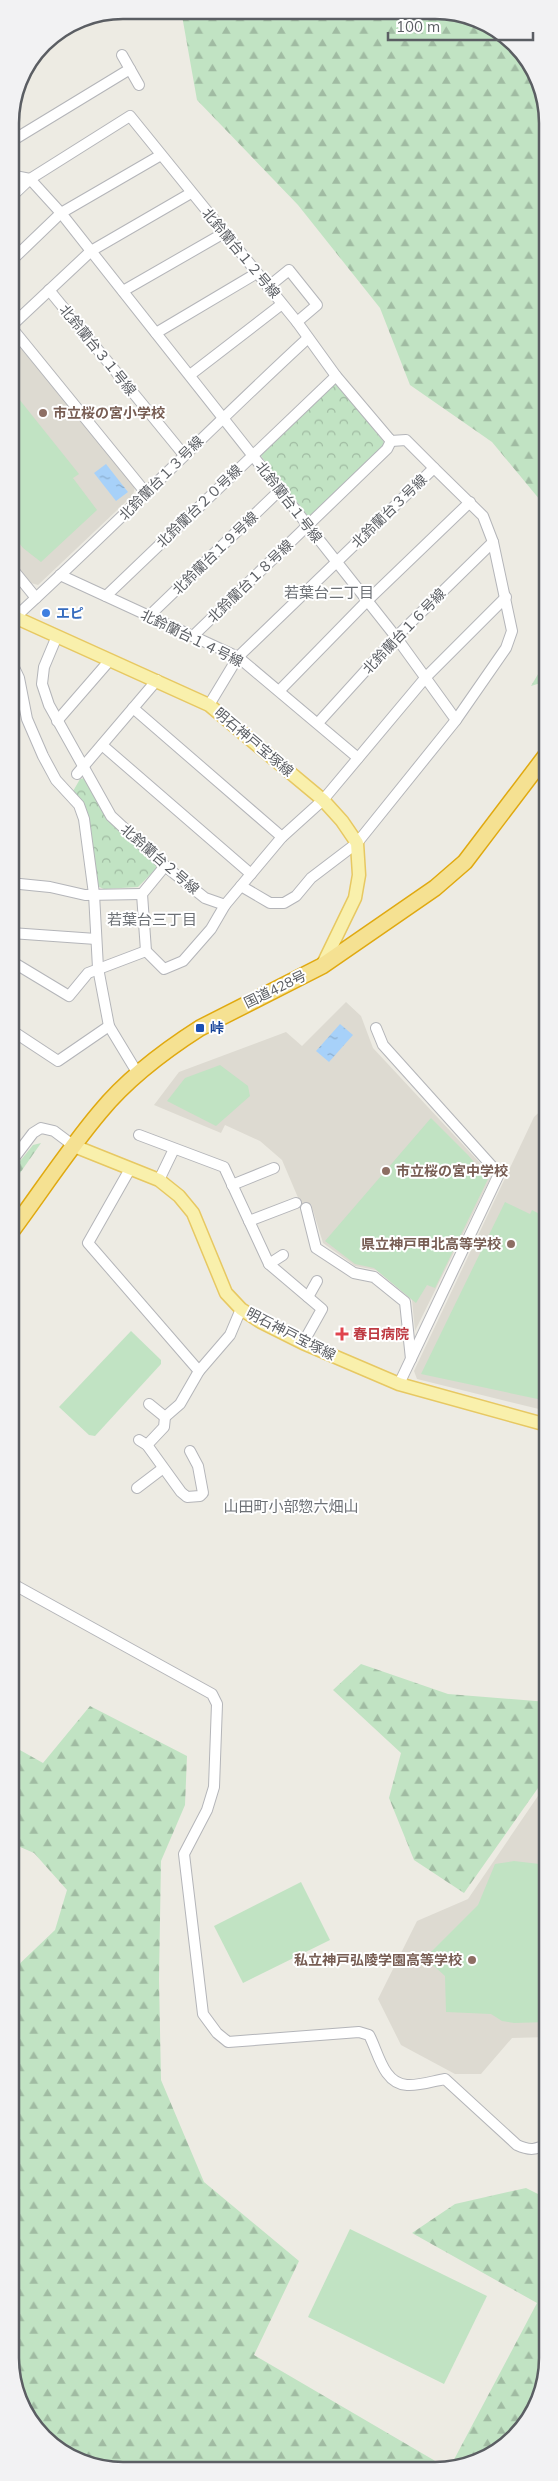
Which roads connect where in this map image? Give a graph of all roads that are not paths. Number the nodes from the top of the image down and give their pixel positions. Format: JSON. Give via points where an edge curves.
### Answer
{"nodes":[{"id":1,"x":122,"y":55,"type":"dead end"},
{"id":2,"x":130,"y":69,"type":"junction"},
{"id":3,"x":139,"y":85,"type":"dead end"},
{"id":4,"x":19,"y":137,"type":"edge"},
{"id":5,"x":161,"y":155,"type":"junction"},
{"id":6,"x":19,"y":177,"type":"edge"},
{"id":7,"x":30,"y":179,"type":"junction"},
{"id":8,"x":19,"y":189,"type":"edge"},
{"id":9,"x":190,"y":193,"type":"junction"},
{"id":10,"x":61,"y":213,"type":"junction"},
{"id":11,"x":224,"y":233,"type":"junction"},
{"id":12,"x":91,"y":251,"type":"junction"},
{"id":13,"x":19,"y":253,"type":"edge"},
{"id":14,"x":257,"y":273,"type":"junction"},
{"id":15,"x":268,"y":286,"type":"junction"},
{"id":16,"x":49,"y":290,"type":"junction"},
{"id":17,"x":123,"y":291,"type":"junction"},
{"id":18,"x":282,"y":304,"type":"junction"},
{"id":19,"x":19,"y":319,"type":"edge"},
{"id":20,"x":298,"y":322,"type":"junction"},
{"id":21,"x":156,"y":333,"type":"junction"},
{"id":22,"x":19,"y":337,"type":"edge"},
{"id":23,"x":308,"y":338,"type":"junction"},
{"id":24,"x":190,"y":375,"type":"junction"},
{"id":25,"x":336,"y":376,"type":"junction"},
{"id":26,"x":222,"y":417,"type":"junction"},
{"id":27,"x":391,"y":442,"type":"junction"},
{"id":28,"x":184,"y":455,"type":"junction"},
{"id":29,"x":252,"y":455,"type":"junction"},
{"id":30,"x":434,"y":468,"type":"junction"},
{"id":31,"x":280,"y":490,"type":"junction"},
{"id":32,"x":146,"y":493,"type":"junction"},
{"id":33,"x":470,"y":502,"type":"junction"},
{"id":34,"x":307,"y":526,"type":"junction"},
{"id":35,"x":493,"y":542,"type":"junction"},
{"id":36,"x":336,"y":562,"type":"junction"},
{"id":37,"x":60,"y":575,"type":"junction"},
{"id":38,"x":19,"y":577,"type":"edge"},
{"id":39,"x":106,"y":596,"type":"junction"},
{"id":40,"x":36,"y":598,"type":"junction"},
{"id":41,"x":506,"y":598,"type":"junction"},
{"id":42,"x":367,"y":601,"type":"junction"},
{"id":43,"x":19,"y":612,"type":"edge"},
{"id":44,"x":149,"y":616,"type":"junction"},
{"id":45,"x":19,"y":621,"type":"edge"},
{"id":46,"x":57,"y":636,"type":"junction"},
{"id":47,"x":193,"y":636,"type":"junction"},
{"id":48,"x":396,"y":638,"type":"junction"},
{"id":49,"x":238,"y":657,"type":"junction"},
{"id":50,"x":110,"y":660,"type":"junction"},
{"id":51,"x":426,"y":678,"type":"junction"},
{"id":52,"x":156,"y":680,"type":"junction"},
{"id":53,"x":280,"y":690,"type":"junction"},
{"id":54,"x":19,"y":692,"type":"edge"},
{"id":55,"x":209,"y":705,"type":"junction"},
{"id":56,"x":133,"y":708,"type":"junction"},
{"id":57,"x":57,"y":720,"type":"junction"},
{"id":58,"x":456,"y":720,"type":"junction"},
{"id":59,"x":318,"y":723,"type":"junction"},
{"id":60,"x":102,"y":745,"type":"junction"},
{"id":61,"x":358,"y":758,"type":"junction"},
{"id":62,"x":539,"y":765,"type":"edge"},
{"id":63,"x":74,"y":778,"type":"junction"},
{"id":64,"x":323,"y":800,"type":"junction"},
{"id":65,"x":282,"y":838,"type":"junction"},
{"id":66,"x":356,"y":843,"type":"junction"},
{"id":67,"x":165,"y":866,"type":"junction"},
{"id":68,"x":251,"y":874,"type":"junction"},
{"id":69,"x":19,"y":884,"type":"edge"},
{"id":70,"x":241,"y":886,"type":"junction"},
{"id":71,"x":94,"y":894,"type":"junction"},
{"id":72,"x":142,"y":894,"type":"junction"},
{"id":73,"x":225,"y":905,"type":"junction"},
{"id":74,"x":19,"y":934,"type":"edge"},
{"id":75,"x":96,"y":940,"type":"junction"},
{"id":76,"x":146,"y":951,"type":"junction"},
{"id":77,"x":19,"y":965,"type":"edge"},
{"id":78,"x":322,"y":966,"type":"junction"},
{"id":79,"x":98,"y":968,"type":"junction"},
{"id":80,"x":109,"y":1026,"type":"junction"},
{"id":81,"x":376,"y":1028,"type":"dead end"},
{"id":82,"x":19,"y":1036,"type":"edge"},
{"id":83,"x":138,"y":1074,"type":"junction"},
{"id":84,"x":138,"y":1135,"type":"dead end"},
{"id":85,"x":74,"y":1146,"type":"junction"},
{"id":86,"x":174,"y":1149,"type":"junction"},
{"id":87,"x":19,"y":1151,"type":"edge"},
{"id":88,"x":274,"y":1168,"type":"dead end"},
{"id":89,"x":130,"y":1169,"type":"junction"},
{"id":90,"x":158,"y":1180,"type":"junction"},
{"id":91,"x":232,"y":1185,"type":"junction"},
{"id":92,"x":296,"y":1202,"type":"dead end"},
{"id":93,"x":306,"y":1208,"type":"dead end"},
{"id":94,"x":19,"y":1221,"type":"edge"},
{"id":95,"x":249,"y":1221,"type":"junction"},
{"id":96,"x":283,"y":1255,"type":"dead end"},
{"id":97,"x":269,"y":1264,"type":"junction"},
{"id":98,"x":317,"y":1281,"type":"dead end"},
{"id":99,"x":308,"y":1297,"type":"junction"},
{"id":100,"x":241,"y":1309,"type":"junction"},
{"id":101,"x":303,"y":1343,"type":"junction"},
{"id":102,"x":411,"y":1359,"type":"junction"},
{"id":103,"x":199,"y":1371,"type":"junction"},
{"id":104,"x":399,"y":1384,"type":"junction"},
{"id":105,"x":149,"y":1404,"type":"dead end"},
{"id":106,"x":166,"y":1418,"type":"junction"},
{"id":107,"x":539,"y":1423,"type":"edge"},
{"id":108,"x":190,"y":1452,"type":"dead end"},
{"id":109,"x":162,"y":1469,"type":"junction"},
{"id":110,"x":137,"y":1488,"type":"dead end"},
{"id":111,"x":19,"y":1587,"type":"edge"},
{"id":112,"x":539,"y":2148,"type":"edge"}],
"edges":[{"from":1,"to":2,"type":"street"},
{"from":2,"to":3,"type":"street"},
{"from":2,"to":4,"type":"street"},
{"from":5,"to":7,"type":"street","name":"北鈴蘭台１２号線","via":[[130,116]]},
{"from":5,"to":9,"type":"street","name":"北鈴蘭台１２号線"},
{"from":5,"to":10,"type":"street"},
{"from":6,"to":7,"type":"street"},
{"from":7,"to":8,"type":"street"},
{"from":7,"to":10,"type":"street","name":"北鈴蘭台１号線"},
{"from":9,"to":11,"type":"street","name":"北鈴蘭台１２号線"},
{"from":9,"to":12,"type":"street"},
{"from":10,"to":12,"type":"street","name":"北鈴蘭台１号線"},
{"from":10,"to":13,"type":"street"},
{"from":11,"to":14,"type":"street","name":"北鈴蘭台１２号線"},
{"from":11,"to":17,"type":"street"},
{"from":12,"to":16,"type":"street"},
{"from":12,"to":17,"type":"street","name":"北鈴蘭台１号線"},
{"from":14,"to":15,"type":"street","name":"北鈴蘭台１２号線"},
{"from":14,"to":21,"type":"street"},
{"from":15,"to":18,"type":"street","name":"北鈴蘭台１２号線"},
{"from":15,"to":20,"type":"street","via":[[288,270],[317,305]]},
{"from":16,"to":19,"type":"street"},
{"from":16,"to":28,"type":"street","name":"北鈴蘭台３１号線"},
{"from":17,"to":21,"type":"street","name":"北鈴蘭台１号線"},
{"from":18,"to":20,"type":"street","name":"北鈴蘭台１２号線"},
{"from":18,"to":24,"type":"street"},
{"from":20,"to":23,"type":"street","name":"北鈴蘭台１２号線"},
{"from":21,"to":24,"type":"street","name":"北鈴蘭台１号線"},
{"from":22,"to":32,"type":"street"},
{"from":23,"to":25,"type":"street","name":"北鈴蘭台１２号線"},
{"from":23,"to":26,"type":"street","name":"北鈴蘭台１３号線"},
{"from":24,"to":26,"type":"street","name":"北鈴蘭台１号線"},
{"from":25,"to":27,"type":"street","name":"北鈴蘭台１２号線"},
{"from":25,"to":29,"type":"street","name":"北鈴蘭台２０号線"},
{"from":26,"to":28,"type":"street","name":"北鈴蘭台１３号線"},
{"from":26,"to":29,"type":"street","name":"北鈴蘭台１号線"},
{"from":27,"to":30,"type":"street","via":[[406,440]]},
{"from":27,"to":34,"type":"street","name":"北鈴蘭台１８号線"},
{"from":28,"to":32,"type":"street","name":"北鈴蘭台１３号線"},
{"from":29,"to":31,"type":"street","name":"北鈴蘭台１号線"},
{"from":29,"to":39,"type":"street","name":"北鈴蘭台２０号線"},
{"from":30,"to":33,"type":"street","name":"北鈴蘭台３号線"},
{"from":30,"to":36,"type":"street","name":"北鈴蘭台３号線"},
{"from":31,"to":34,"type":"street","name":"北鈴蘭台１号線"},
{"from":31,"to":44,"type":"street","name":"北鈴蘭台１９号線"},
{"from":32,"to":37,"type":"street","name":"北鈴蘭台１３号線"},
{"from":33,"to":35,"type":"street","name":"北鈴蘭台３号線","via":[[483,516]]},
{"from":33,"to":42,"type":"street"},
{"from":34,"to":36,"type":"street","name":"北鈴蘭台１号線"},
{"from":34,"to":47,"type":"street","name":"北鈴蘭台１８号線"},
{"from":35,"to":41,"type":"street","name":"北鈴蘭台３号線"},
{"from":35,"to":48,"type":"street","name":"北鈴蘭台１６号線"},
{"from":36,"to":42,"type":"street","name":"北鈴蘭台１号線"},
{"from":36,"to":49,"type":"street","name":"北鈴蘭台３号線"},
{"from":37,"to":39,"type":"street","name":"北鈴蘭台１４号線"},
{"from":37,"to":40,"type":"street","name":"北鈴蘭台１３号線"},
{"from":38,"to":40,"type":"street"},
{"from":39,"to":44,"type":"street","name":"北鈴蘭台１４号線"},
{"from":40,"to":43,"type":"street","name":"北鈴蘭台１３号線"},
{"from":41,"to":51,"type":"street"},
{"from":41,"to":58,"type":"street","name":"北鈴蘭台３号線","via":[[512,632],[506,648]]},
{"from":42,"to":48,"type":"street","name":"北鈴蘭台１号線"},
{"from":42,"to":53,"type":"street"},
{"from":44,"to":47,"type":"street","name":"北鈴蘭台１４号線"},
{"from":45,"to":46,"type":"main road","name":"明石神戸宝塚線"},
{"from":46,"to":50,"type":"main road","name":"明石神戸宝塚線"},
{"from":46,"to":57,"type":"street","name":"北鈴蘭台２号線","via":[[44,667],[42,684]]},
{"from":47,"to":49,"type":"street","name":"北鈴蘭台１４号線"},
{"from":48,"to":51,"type":"street","name":"北鈴蘭台１号線"},
{"from":48,"to":59,"type":"street","name":"北鈴蘭台１６号線"},
{"from":49,"to":53,"type":"street","name":"北鈴蘭台１４号線"},
{"from":49,"to":55,"type":"street","name":"北鈴蘭台３号線"},
{"from":50,"to":52,"type":"main road","name":"明石神戸宝塚線"},
{"from":50,"to":57,"type":"street"},
{"from":51,"to":58,"type":"street","name":"北鈴蘭台１号線"},
{"from":51,"to":61,"type":"street"},
{"from":52,"to":55,"type":"main road","name":"明石神戸宝塚線"},
{"from":52,"to":56,"type":"street"},
{"from":53,"to":59,"type":"street","name":"北鈴蘭台１４号線"},
{"from":54,"to":63,"type":"street","via":[[27,719],[56,780]]},
{"from":55,"to":64,"type":"main road","name":"明石神戸宝塚線"},
{"from":56,"to":60,"type":"street"},
{"from":56,"to":65,"type":"street"},
{"from":57,"to":63,"type":"street","name":"北鈴蘭台２号線"},
{"from":58,"to":66,"type":"street"},
{"from":59,"to":61,"type":"street","name":"北鈴蘭台１４号線"},
{"from":60,"to":63,"type":"street"},
{"from":60,"to":68,"type":"street"},
{"from":61,"to":64,"type":"street"},
{"from":62,"to":78,"type":"highway","name":"国道428号","via":[[465,862],[392,920]]},
{"from":63,"to":67,"type":"street","name":"北鈴蘭台２号線"},
{"from":63,"to":71,"type":"street","via":[[84,819]]},
{"from":64,"to":65,"type":"street"},
{"from":64,"to":66,"type":"main road","name":"明石神戸宝塚線"},
{"from":65,"to":68,"type":"street"},
{"from":66,"to":70,"type":"street","via":[[284,903],[270,902]]},
{"from":66,"to":78,"type":"main road","name":"明石神戸宝塚線","via":[[359,875],[355,898]]},
{"from":67,"to":72,"type":"street"},
{"from":67,"to":73,"type":"street","name":"北鈴蘭台２号線","via":[[205,898]]},
{"from":68,"to":70,"type":"street"},
{"from":69,"to":71,"type":"street"},
{"from":70,"to":73,"type":"street"},
{"from":71,"to":72,"type":"street"},
{"from":71,"to":75,"type":"street"},
{"from":72,"to":76,"type":"street"},
{"from":73,"to":76,"type":"street","via":[[211,929],[183,961],[164,968]]},
{"from":74,"to":75,"type":"street"},
{"from":75,"to":79,"type":"street"},
{"from":76,"to":79,"type":"street"},
{"from":77,"to":79,"type":"street","via":[[69,996],[88,973]]},
{"from":78,"to":83,"type":"highway","name":"国道428号","via":[[200,1028]]},
{"from":79,"to":80,"type":"street"},
{"from":80,"to":82,"type":"street","via":[[58,1060]]},
{"from":80,"to":83,"type":"street"},
{"from":81,"to":102,"type":"street","via":[[383,1045],[499,1174]]},
{"from":83,"to":85,"type":"highway","name":"国道428号","via":[[100,1112]]},
{"from":84,"to":86,"type":"street"},
{"from":85,"to":87,"type":"street","via":[[54,1131],[42,1128],[33,1133]]},
{"from":85,"to":89,"type":"main road","name":"明石神戸宝塚線"},
{"from":85,"to":94,"type":"highway","name":"国道428号"},
{"from":86,"to":90,"type":"street"},
{"from":86,"to":91,"type":"street","via":[[224,1167]]},
{"from":88,"to":91,"type":"street"},
{"from":89,"to":90,"type":"main road","name":"明石神戸宝塚線"},
{"from":89,"to":103,"type":"street","via":[[88,1244]]},
{"from":90,"to":100,"type":"main road","name":"明石神戸宝塚線","via":[[194,1213],[218,1277]]},
{"from":91,"to":95,"type":"street"},
{"from":92,"to":95,"type":"street"},
{"from":93,"to":102,"type":"street","via":[[316,1248],[354,1273],[374,1277],[405,1302]]},
{"from":95,"to":97,"type":"street"},
{"from":96,"to":97,"type":"street"},
{"from":97,"to":99,"type":"street"},
{"from":98,"to":99,"type":"street"},
{"from":99,"to":101,"type":"street","via":[[322,1309]]},
{"from":100,"to":101,"type":"main road","name":"明石神戸宝塚線"},
{"from":100,"to":103,"type":"street","via":[[230,1335]]},
{"from":101,"to":104,"type":"main road","name":"明石神戸宝塚線"},
{"from":102,"to":104,"type":"street"},
{"from":103,"to":106,"type":"street","via":[[180,1404]]},
{"from":104,"to":107,"type":"main road","name":"明石神戸宝塚線"},
{"from":105,"to":106,"type":"street"},
{"from":106,"to":109,"type":"street","via":[[164,1427],[143,1442]]},
{"from":108,"to":109,"type":"street","via":[[198,1466],[203,1494],[200,1496],[187,1496]]},
{"from":109,"to":110,"type":"street"},
{"from":111,"to":112,"type":"street","via":[[212,1694],[217,1704],[214,1787],[208,1810],[184,1854],[203,2014],[218,2033],[228,2042],[359,2032],[369,2035],[386,2074],[395,2081],[406,2086],[445,2079],[517,2145],[526,2150]]}]}
